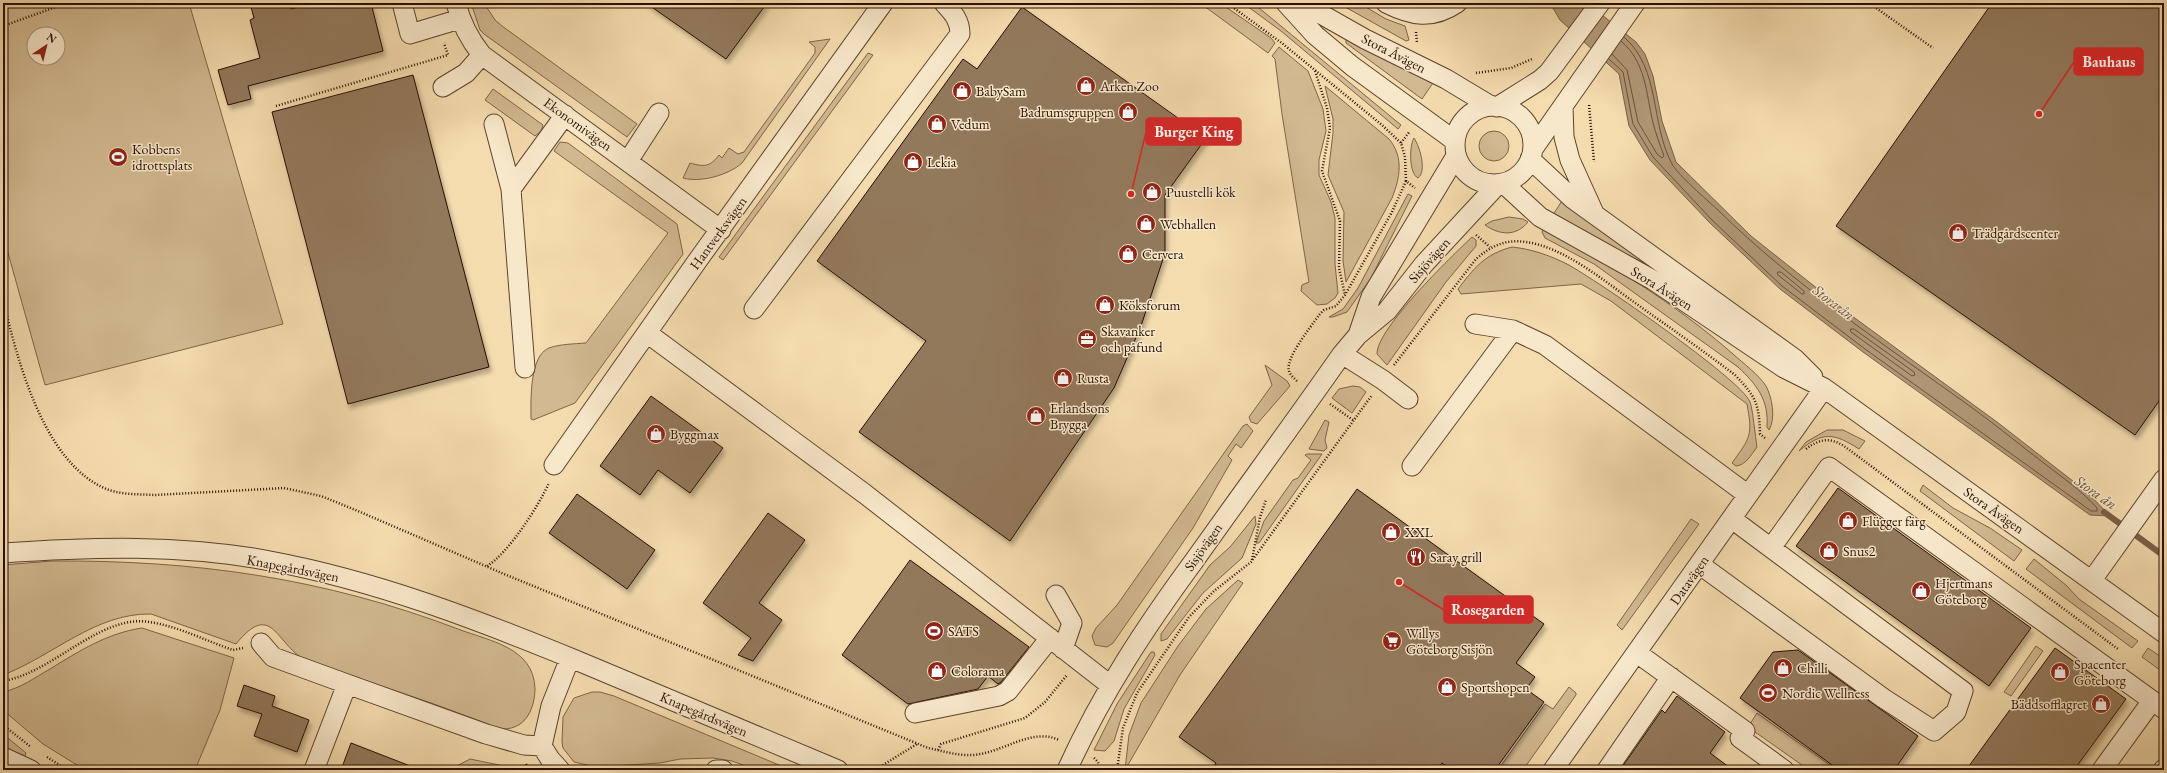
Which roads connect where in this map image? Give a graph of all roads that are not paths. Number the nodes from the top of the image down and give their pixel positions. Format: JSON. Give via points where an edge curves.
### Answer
{"nodes":[{"id":1,"x":402,"y":3,"type":"edge"},
{"id":2,"x":883,"y":3,"type":"edge"},
{"id":3,"x":944,"y":3,"type":"edge"},
{"id":4,"x":1286,"y":3,"type":"edge"},
{"id":5,"x":1295,"y":3,"type":"edge"},
{"id":6,"x":1386,"y":3,"type":"edge"},
{"id":7,"x":1457,"y":3,"type":"edge"},
{"id":8,"x":1600,"y":3,"type":"edge"},
{"id":9,"x":1636,"y":3,"type":"edge"},
{"id":10,"x":458,"y":11,"type":"edge"},
{"id":11,"x":482,"y":55,"type":"junction"},
{"id":12,"x":443,"y":87,"type":"dead end"},
{"id":13,"x":1494,"y":106,"type":"junction"},
{"id":14,"x":1563,"y":106,"type":"junction"},
{"id":15,"x":658,"y":113,"type":"dead end"},
{"id":16,"x":565,"y":115,"type":"junction"},
{"id":17,"x":494,"y":124,"type":"dead end"},
{"id":18,"x":1456,"y":149,"type":"junction"},
{"id":19,"x":1532,"y":154,"type":"junction"},
{"id":20,"x":628,"y":161,"type":"junction"},
{"id":21,"x":1500,"y":184,"type":"junction"},
{"id":22,"x":511,"y":189,"type":"junction"},
{"id":23,"x":1596,"y":216,"type":"junction"},
{"id":24,"x":721,"y":230,"type":"junction"},
{"id":25,"x":754,"y":309,"type":"dead end"},
{"id":26,"x":1475,"y":324,"type":"dead end"},
{"id":27,"x":1513,"y":330,"type":"junction"},
{"id":28,"x":647,"y":333,"type":"junction"},
{"id":29,"x":1358,"y":335,"type":"junction"},
{"id":30,"x":1342,"y":354,"type":"junction"},
{"id":31,"x":524,"y":368,"type":"dead end"},
{"id":32,"x":1824,"y":388,"type":"junction"},
{"id":33,"x":1408,"y":398,"type":"dead end"},
{"id":34,"x":554,"y":465,"type":"road end"},
{"id":35,"x":1412,"y":466,"type":"dead end"},
{"id":36,"x":2164,"y":479,"type":"edge"},
{"id":37,"x":1748,"y":494,"type":"junction"},
{"id":38,"x":1732,"y":520,"type":"junction"},
{"id":39,"x":1770,"y":548,"type":"junction"},
{"id":40,"x":3,"y":552,"type":"edge"},
{"id":41,"x":1700,"y":564,"type":"junction"},
{"id":42,"x":2092,"y":580,"type":"junction"},
{"id":43,"x":1056,"y":595,"type":"dead end"},
{"id":44,"x":2164,"y":633,"type":"edge"},
{"id":45,"x":261,"y":643,"type":"road end"},
{"id":46,"x":1057,"y":644,"type":"junction"},
{"id":47,"x":1637,"y":652,"type":"junction"},
{"id":48,"x":570,"y":658,"type":"junction"},
{"id":49,"x":1671,"y":677,"type":"junction"},
{"id":50,"x":347,"y":684,"type":"junction"},
{"id":51,"x":1110,"y":685,"type":"junction"},
{"id":52,"x":2158,"y":705,"type":"edge"},
{"id":53,"x":915,"y":713,"type":"dead end"},
{"id":54,"x":542,"y":746,"type":"junction"},
{"id":55,"x":1555,"y":769,"type":"edge"},
{"id":56,"x":314,"y":770,"type":"edge"},
{"id":57,"x":560,"y":770,"type":"edge"},
{"id":58,"x":716,"y":770,"type":"edge"},
{"id":59,"x":722,"y":770,"type":"edge"},
{"id":60,"x":838,"y":770,"type":"edge"},
{"id":61,"x":1067,"y":770,"type":"edge"},
{"id":62,"x":1607,"y":770,"type":"edge"},
{"id":63,"x":1784,"y":770,"type":"edge"},
{"id":64,"x":2102,"y":770,"type":"edge"}],
"edges":[{"from":1,"to":10,"type":"street","via":[[410,34],[439,25]]},
{"from":2,"to":24,"type":"street","name":"Hantverksvägen"},
{"from":3,"to":25,"type":"street","via":[[954,13],[960,26],[960,34]]},
{"from":4,"to":18,"type":"street","name":"Stora Åvägen","via":[[1315,35],[1420,117]]},
{"from":5,"to":13,"type":"street","name":"Stora Åvägen","via":[[1312,9]]},
{"from":6,"to":7,"type":"street","via":[[1401,11],[1429,15],[1445,11]]},
{"from":8,"to":13,"type":"street","via":[[1557,63],[1540,80]]},
{"from":9,"to":14,"type":"street"},
{"from":10,"to":11,"type":"street","name":"Ekonomivägen","via":[[469,39]]},
{"from":11,"to":12,"type":"street","via":[[466,73]]},
{"from":11,"to":16,"type":"street","name":"Ekonomivägen"},
{"from":13,"to":18,"type":"street","via":[[1482,108],[1467,117],[1461,124]]},
{"from":13,"to":19,"type":"street","name":"Stora Åvägen","via":[[1510,110],[1520,117],[1530,131]]},
{"from":14,"to":19,"type":"street"},
{"from":14,"to":23,"type":"street","name":"Stora Åvägen","via":[[1564,137],[1570,160]]},
{"from":15,"to":20,"type":"street"},
{"from":16,"to":20,"type":"street","name":"Ekonomivägen"},
{"from":16,"to":22,"type":"street"},
{"from":17,"to":22,"type":"street"},
{"from":18,"to":21,"type":"street","name":"Stora Åvägen","via":[[1465,172],[1472,178],[1489,184]]},
{"from":18,"to":29,"type":"street","name":"Sisjövägen","via":[[1371,298]]},
{"from":19,"to":21,"type":"street","via":[[1517,177]]},
{"from":19,"to":23,"type":"street","name":"Stora Åvägen","via":[[1573,199]]},
{"from":20,"to":24,"type":"street","name":"Ekonomivägen"},
{"from":21,"to":29,"type":"street","name":"Sisjövägen","via":[[1424,264],[1387,311]]},
{"from":21,"to":32,"type":"street","name":"Stora Åvägen","via":[[1540,217],[1653,280],[1784,368]]},
{"from":22,"to":31,"type":"street"},
{"from":23,"to":32,"type":"street","name":"Stora Åvägen","via":[[1795,358]]},
{"from":24,"to":28,"type":"street","name":"Hantverksvägen"},
{"from":26,"to":27,"type":"street"},
{"from":27,"to":35,"type":"street"},
{"from":27,"to":37,"type":"street","via":[[1545,345]]},
{"from":28,"to":34,"type":"street","name":"Hantverksvägen"},
{"from":28,"to":46,"type":"street","via":[[865,494]]},
{"from":29,"to":30,"type":"street","name":"Sisjövägen"},
{"from":30,"to":33,"type":"street"},
{"from":30,"to":51,"type":"street","name":"Sisjövägen","via":[[1166,598]]},
{"from":32,"to":37,"type":"street","name":"Datavägen"},
{"from":32,"to":42,"type":"street","name":"Stora Åvägen"},
{"from":36,"to":42,"type":"street"},
{"from":37,"to":38,"type":"street","name":"Datavägen"},
{"from":38,"to":39,"type":"street"},
{"from":38,"to":41,"type":"street","name":"Datavägen"},
{"from":39,"to":41,"type":"street","via":[[1963,690],[1956,712],[1934,731],[1883,698]]},
{"from":39,"to":52,"type":"street","via":[[1829,467]]},
{"from":40,"to":48,"type":"street","name":"Knapegårdsvägen","via":[[128,547],[269,560],[362,582],[425,601]]},
{"from":41,"to":47,"type":"street","name":"Datavägen"},
{"from":42,"to":44,"type":"street","name":"Stora Åvägen"},
{"from":43,"to":46,"type":"street","via":[[1072,623]]},
{"from":45,"to":50,"type":"street","via":[[273,657]]},
{"from":46,"to":51,"type":"street"},
{"from":46,"to":53,"type":"street","via":[[1004,693]]},
{"from":47,"to":49,"type":"street"},
{"from":47,"to":55,"type":"street","name":"Datavägen"},
{"from":48,"to":54,"type":"street","via":[[551,706]]},
{"from":48,"to":60,"type":"street","name":"Knapegårdsvägen"},
{"from":49,"to":62,"type":"street"},
{"from":49,"to":63,"type":"street","via":[[1745,731],[1740,738]]},
{"from":50,"to":54,"type":"street","via":[[486,734],[524,745]]},
{"from":50,"to":56,"type":"street"},
{"from":51,"to":61,"type":"street","name":"Sisjövägen","via":[[1088,723]]},
{"from":52,"to":64,"type":"street"},
{"from":54,"to":57,"type":"street"},
{"from":58,"to":59,"type":"street"}]}
